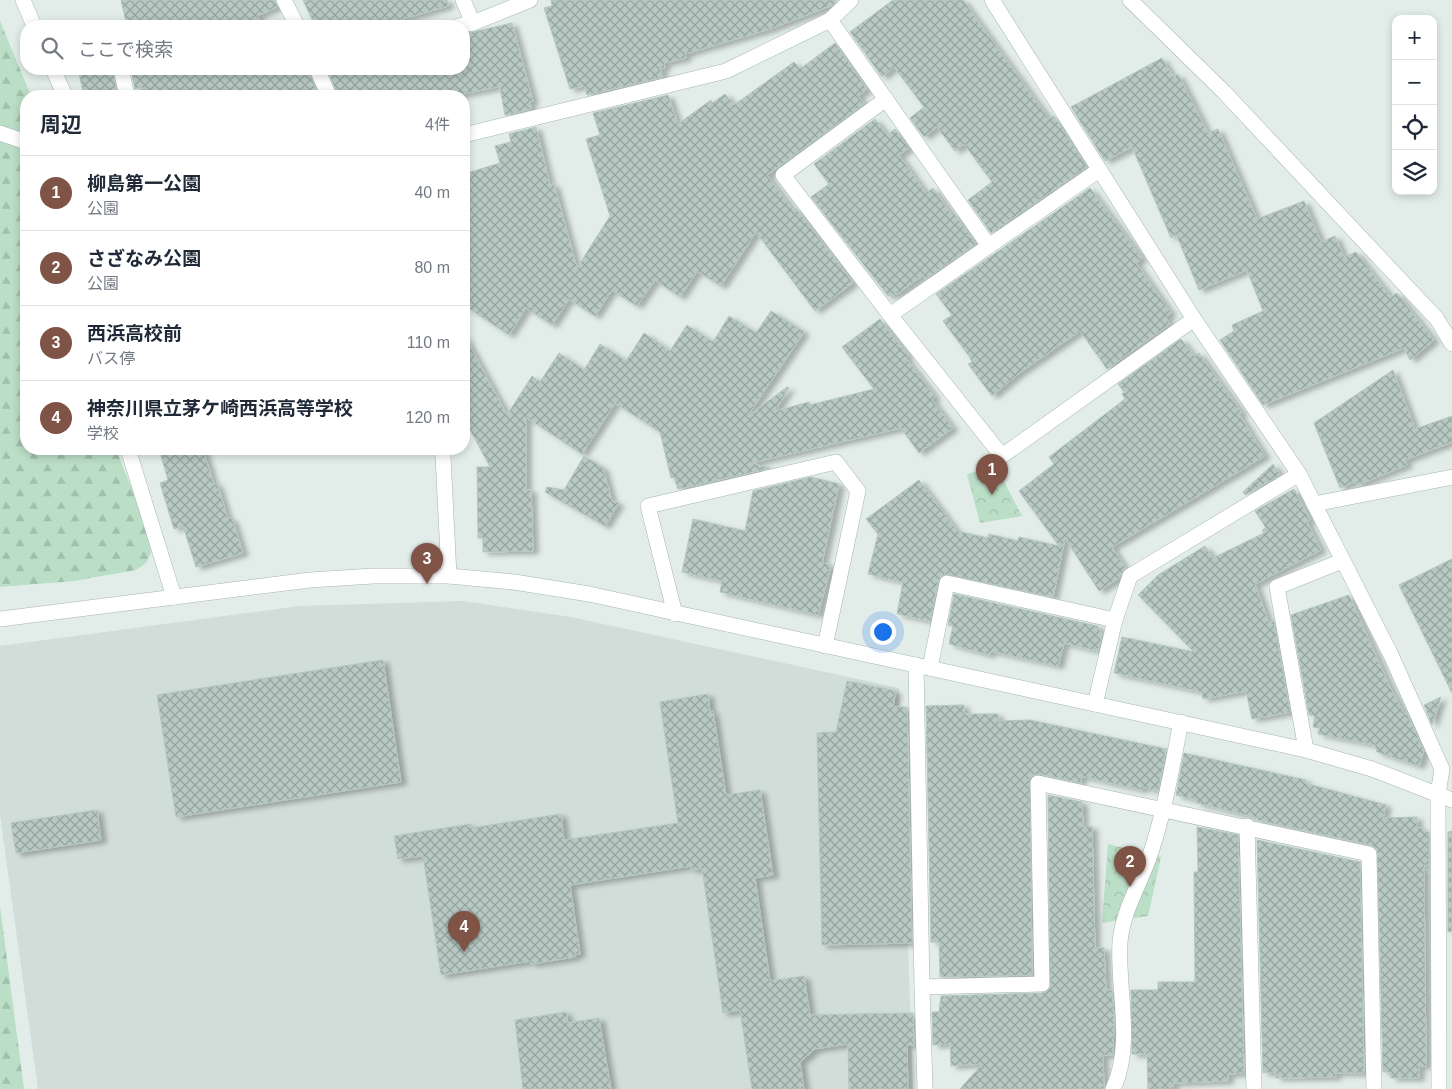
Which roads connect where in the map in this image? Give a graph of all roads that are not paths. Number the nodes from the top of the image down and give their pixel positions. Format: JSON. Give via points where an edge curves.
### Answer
{"nodes":[{"id":1,"x":23,"y":0,"type":"edge"},
{"id":2,"x":284,"y":0,"type":"edge"},
{"id":3,"x":463,"y":0,"type":"edge"},
{"id":4,"x":530,"y":0,"type":"edge"},
{"id":5,"x":851,"y":0,"type":"edge"},
{"id":6,"x":992,"y":0,"type":"edge"},
{"id":7,"x":1130,"y":0,"type":"edge"},
{"id":8,"x":31,"y":20,"type":"edge"},
{"id":9,"x":294,"y":20,"type":"edge"},
{"id":10,"x":830,"y":20,"type":"junction"},
{"id":11,"x":473,"y":23,"type":"junction"},
{"id":12,"x":470,"y":24,"type":"edge"},
{"id":13,"x":56,"y":75,"type":"edge"},
{"id":14,"x":122,"y":75,"type":"edge"},
{"id":15,"x":320,"y":75,"type":"edge"},
{"id":16,"x":62,"y":90,"type":"edge"},
{"id":17,"x":125,"y":90,"type":"edge"},
{"id":18,"x":326,"y":90,"type":"edge"},
{"id":19,"x":886,"y":99,"type":"junction"},
{"id":20,"x":0,"y":133,"type":"edge"},
{"id":21,"x":470,"y":134,"type":"edge"},
{"id":22,"x":20,"y":140,"type":"edge"},
{"id":23,"x":1099,"y":170,"type":"junction"},
{"id":24,"x":989,"y":246,"type":"junction"},
{"id":25,"x":890,"y":314,"type":"junction"},
{"id":26,"x":1194,"y":319,"type":"junction"},
{"id":27,"x":1452,"y":344,"type":"edge"},
{"id":28,"x":130,"y":455,"type":"edge"},
{"id":29,"x":443,"y":455,"type":"edge"},
{"id":30,"x":1299,"y":474,"type":"junction"},
{"id":31,"x":1452,"y":477,"type":"edge"},
{"id":32,"x":1314,"y":504,"type":"junction"},
{"id":33,"x":1342,"y":560,"type":"junction"},
{"id":34,"x":449,"y":576,"type":"junction"},
{"id":35,"x":174,"y":597,"type":"junction"},
{"id":36,"x":675,"y":614,"type":"junction"},
{"id":37,"x":0,"y":619,"type":"edge"},
{"id":38,"x":1115,"y":620,"type":"junction"},
{"id":39,"x":825,"y":646,"type":"junction"},
{"id":40,"x":922,"y":667,"type":"junction"},
{"id":41,"x":1095,"y":704,"type":"junction"},
{"id":42,"x":1181,"y":722,"type":"junction"},
{"id":43,"x":1306,"y":750,"type":"junction"},
{"id":44,"x":1445,"y":797,"type":"edge"},
{"id":45,"x":1163,"y":808,"type":"junction"},
{"id":46,"x":1247,"y":826,"type":"junction"},
{"id":47,"x":922,"y":987,"type":"junction"},
{"id":48,"x":925,"y":1089,"type":"edge"},
{"id":49,"x":1113,"y":1089,"type":"edge"},
{"id":50,"x":1254,"y":1089,"type":"edge"},
{"id":51,"x":1374,"y":1089,"type":"edge"},
{"id":52,"x":1439,"y":1089,"type":"edge"}],
"edges":[{"from":1,"to":8,"type":"street"},
{"from":2,"to":9,"type":"street"},
{"from":3,"to":11,"type":"street"},
{"from":4,"to":11,"type":"street"},
{"from":5,"to":10,"type":"street"},
{"from":6,"to":23,"type":"street","via":[[1038,68]]},
{"from":7,"to":27,"type":"street","via":[[1224,92],[1437,319]]},
{"from":10,"to":19,"type":"street"},
{"from":10,"to":21,"type":"street","via":[[726,72]]},
{"from":11,"to":12,"type":"street"},
{"from":13,"to":16,"type":"street"},
{"from":14,"to":17,"type":"street"},
{"from":15,"to":18,"type":"street"},
{"from":19,"to":24,"type":"street"},
{"from":19,"to":25,"type":"street","via":[[783,175]]},
{"from":20,"to":22,"type":"street"},
{"from":23,"to":24,"type":"street"},
{"from":23,"to":26,"type":"street"},
{"from":24,"to":25,"type":"street"},
{"from":25,"to":26,"type":"street","via":[[1002,456]]},
{"from":26,"to":30,"type":"street"},
{"from":28,"to":35,"type":"street"},
{"from":29,"to":34,"type":"street"},
{"from":30,"to":32,"type":"street"},
{"from":30,"to":38,"type":"street","via":[[1130,576]]},
{"from":31,"to":32,"type":"street"},
{"from":32,"to":33,"type":"street"},
{"from":33,"to":43,"type":"street","via":[[1277,587]]},
{"from":33,"to":44,"type":"street","via":[[1391,655],[1442,769]]},
{"from":34,"to":35,"type":"street","via":[[310,580]]},
{"from":34,"to":36,"type":"street","via":[[589,594]]},
{"from":35,"to":37,"type":"street"},
{"from":36,"to":39,"type":"street"},
{"from":36,"to":39,"type":"street","via":[[648,506],[836,462],[858,491]]},
{"from":38,"to":40,"type":"street","via":[[947,583]]},
{"from":38,"to":41,"type":"street"},
{"from":39,"to":40,"type":"street"},
{"from":40,"to":41,"type":"street"},
{"from":40,"to":47,"type":"street"},
{"from":41,"to":42,"type":"street"},
{"from":42,"to":43,"type":"street"},
{"from":42,"to":45,"type":"street"},
{"from":43,"to":44,"type":"street","via":[[1372,769]]},
{"from":44,"to":52,"type":"street"},
{"from":45,"to":46,"type":"street"},
{"from":45,"to":47,"type":"street","via":[[1038,783],[1042,984]]},
{"from":45,"to":49,"type":"street","via":[[1151,854],[1129,904],[1120,941],[1123,1044]]},
{"from":46,"to":50,"type":"street"},
{"from":46,"to":51,"type":"street","via":[[1368,854]]},
{"from":47,"to":48,"type":"street"}]}
